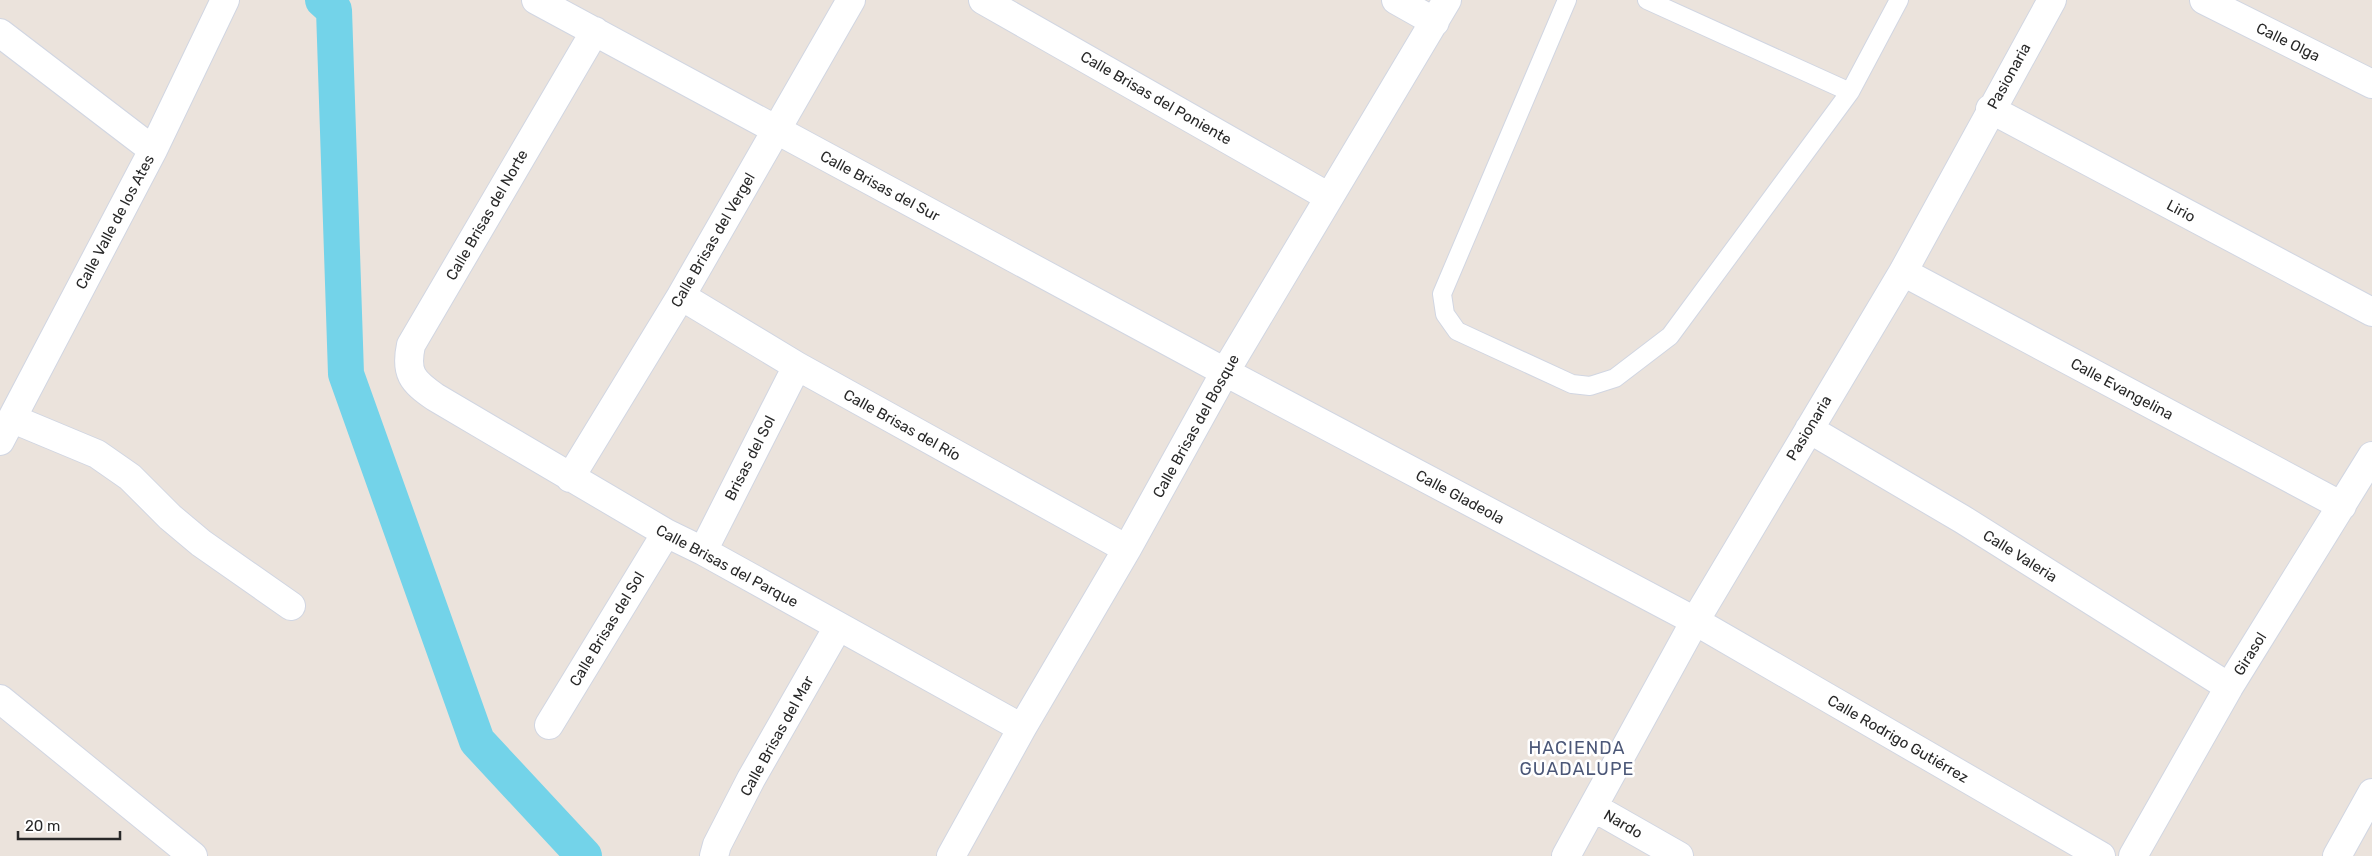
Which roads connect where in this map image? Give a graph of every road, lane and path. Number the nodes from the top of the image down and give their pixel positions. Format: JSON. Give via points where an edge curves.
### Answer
{"nodes":[{"id":1,"x":536,"y":0,"type":"edge"},
{"id":2,"x":851,"y":0,"type":"edge"},
{"id":3,"x":983,"y":0,"type":"edge"},
{"id":4,"x":1396,"y":0,"type":"edge"},
{"id":5,"x":1567,"y":0,"type":"edge"},
{"id":6,"x":1647,"y":0,"type":"edge"},
{"id":7,"x":1899,"y":0,"type":"edge"},
{"id":8,"x":2052,"y":0,"type":"edge"},
{"id":9,"x":2204,"y":0,"type":"edge"},
{"id":10,"x":222,"y":1,"type":"edge"},
{"id":11,"x":1441,"y":11,"type":"edge"},
{"id":12,"x":594,"y":31,"type":"junction"},
{"id":13,"x":0,"y":33,"type":"edge"},
{"id":14,"x":2372,"y":84,"type":"edge"},
{"id":15,"x":1850,"y":92,"type":"junction"},
{"id":16,"x":1990,"y":109,"type":"junction"},
{"id":17,"x":776,"y":130,"type":"junction"},
{"id":18,"x":153,"y":150,"type":"junction"},
{"id":19,"x":1329,"y":197,"type":"junction"},
{"id":20,"x":1902,"y":272,"type":"junction"},
{"id":21,"x":681,"y":296,"type":"junction"},
{"id":22,"x":2372,"y":312,"type":"edge"},
{"id":23,"x":797,"y":366,"type":"junction"},
{"id":24,"x":1225,"y":372,"type":"junction"},
{"id":25,"x":434,"y":397,"type":"joint"},
{"id":26,"x":1809,"y":429,"type":"junction"},
{"id":27,"x":7,"y":430,"type":"edge"},
{"id":28,"x":2372,"y":456,"type":"edge"},
{"id":29,"x":570,"y":478,"type":"junction"},
{"id":30,"x":2342,"y":506,"type":"junction"},
{"id":31,"x":666,"y":534,"type":"junction"},
{"id":32,"x":1127,"y":549,"type":"junction"},
{"id":33,"x":703,"y":550,"type":"junction"},
{"id":34,"x":291,"y":606,"type":"dead end"},
{"id":35,"x":1695,"y":621,"type":"junction"},
{"id":36,"x":838,"y":627,"type":"junction"},
{"id":37,"x":2229,"y":687,"type":"junction"},
{"id":38,"x":0,"y":698,"type":"edge"},
{"id":39,"x":549,"y":725,"type":"dead end"},
{"id":40,"x":1022,"y":728,"type":"junction"},
{"id":41,"x":2372,"y":793,"type":"edge"},
{"id":42,"x":1593,"y":807,"type":"junction"},
{"id":43,"x":715,"y":850,"type":"edge"},
{"id":44,"x":193,"y":856,"type":"edge"},
{"id":45,"x":951,"y":856,"type":"edge"},
{"id":46,"x":1566,"y":856,"type":"edge"},
{"id":47,"x":1679,"y":856,"type":"edge"},
{"id":48,"x":2101,"y":856,"type":"edge"},
{"id":49,"x":2133,"y":856,"type":"edge"},
{"id":50,"x":2337,"y":856,"type":"edge"}],
"edges":[{"from":1,"to":12,"type":"street","name":"Calle Brisas del Sur"},
{"from":2,"to":17,"type":"street","name":"Calle Brisas del Vergel"},
{"from":3,"to":19,"type":"street","name":"Calle Brisas del Poniente"},
{"from":4,"to":11,"type":"street"},
{"from":5,"to":15,"type":"lane","via":[[1442,294],[1445,314],[1457,331],[1572,384],[1590,386],[1615,378],[1670,336]]},
{"from":6,"to":15,"type":"lane"},
{"from":7,"to":15,"type":"lane"},
{"from":8,"to":16,"type":"street","name":"Pasionaria"},
{"from":9,"to":14,"type":"street","name":"Calle Olga"},
{"from":10,"to":18,"type":"street","name":"Calle Valle de los Ates"},
{"from":11,"to":19,"type":"street","name":"Calle Brisas del Bosque"},
{"from":12,"to":17,"type":"street","name":"Calle Brisas del Sur"},
{"from":12,"to":25,"type":"street","name":"Calle Brisas del Norte","via":[[411,345],[407,363],[411,375]]},
{"from":13,"to":18,"type":"street"},
{"from":16,"to":20,"type":"street","name":"Pasionaria"},
{"from":16,"to":22,"type":"street","name":"Lirio"},
{"from":17,"to":21,"type":"street","name":"Calle Brisas del Vergel"},
{"from":17,"to":24,"type":"street","name":"Calle Brisas del Sur"},
{"from":18,"to":27,"type":"street","name":"Calle Valle de los Ates"},
{"from":19,"to":24,"type":"street","name":"Calle Brisas del Bosque"},
{"from":20,"to":26,"type":"street","name":"Pasionaria"},
{"from":20,"to":30,"type":"street","name":"Calle Evangelina"},
{"from":21,"to":23,"type":"street","name":"Calle Brisas del Río"},
{"from":21,"to":29,"type":"street","name":"Calle Brisas del Vergel"},
{"from":23,"to":32,"type":"street","name":"Calle Brisas del Río"},
{"from":23,"to":33,"type":"street","name":"Brisas del Sol"},
{"from":24,"to":32,"type":"street","name":"Calle Brisas del Bosque"},
{"from":24,"to":35,"type":"street","name":"Calle Gladeola"},
{"from":25,"to":29,"type":"street","name":"Calle Brisas del Parque"},
{"from":26,"to":35,"type":"street","name":"Pasionaria"},
{"from":26,"to":37,"type":"street","name":"Calle Valeria","via":[[1962,519]]},
{"from":27,"to":34,"type":"street","via":[[97,454],[130,477],[201,543]]},
{"from":28,"to":30,"type":"street","name":"Girasol"},
{"from":29,"to":31,"type":"street","name":"Calle Brisas del Parque"},
{"from":30,"to":37,"type":"street","name":"Girasol"},
{"from":31,"to":33,"type":"street","name":"Calle Brisas del Parque"},
{"from":31,"to":39,"type":"street","name":"Calle Brisas del Sol"},
{"from":32,"to":40,"type":"street","name":"Calle Brisas del Bosque"},
{"from":33,"to":36,"type":"street","name":"Calle Brisas del Parque"},
{"from":35,"to":42,"type":"street","name":"Pasionaria"},
{"from":35,"to":48,"type":"street","name":"Calle Rodrigo Gutiérrez"},
{"from":36,"to":40,"type":"street","name":"Calle Brisas del Parque"},
{"from":36,"to":43,"type":"street","name":"Calle Brisas del Mar"},
{"from":37,"to":49,"type":"street","name":"Girasol"},
{"from":38,"to":44,"type":"street"},
{"from":40,"to":45,"type":"street","name":"Calle Brisas del Bosque"},
{"from":41,"to":50,"type":"street"},
{"from":42,"to":46,"type":"street","name":"Pasionaria"},
{"from":42,"to":47,"type":"street","name":"Nardo"}]}
